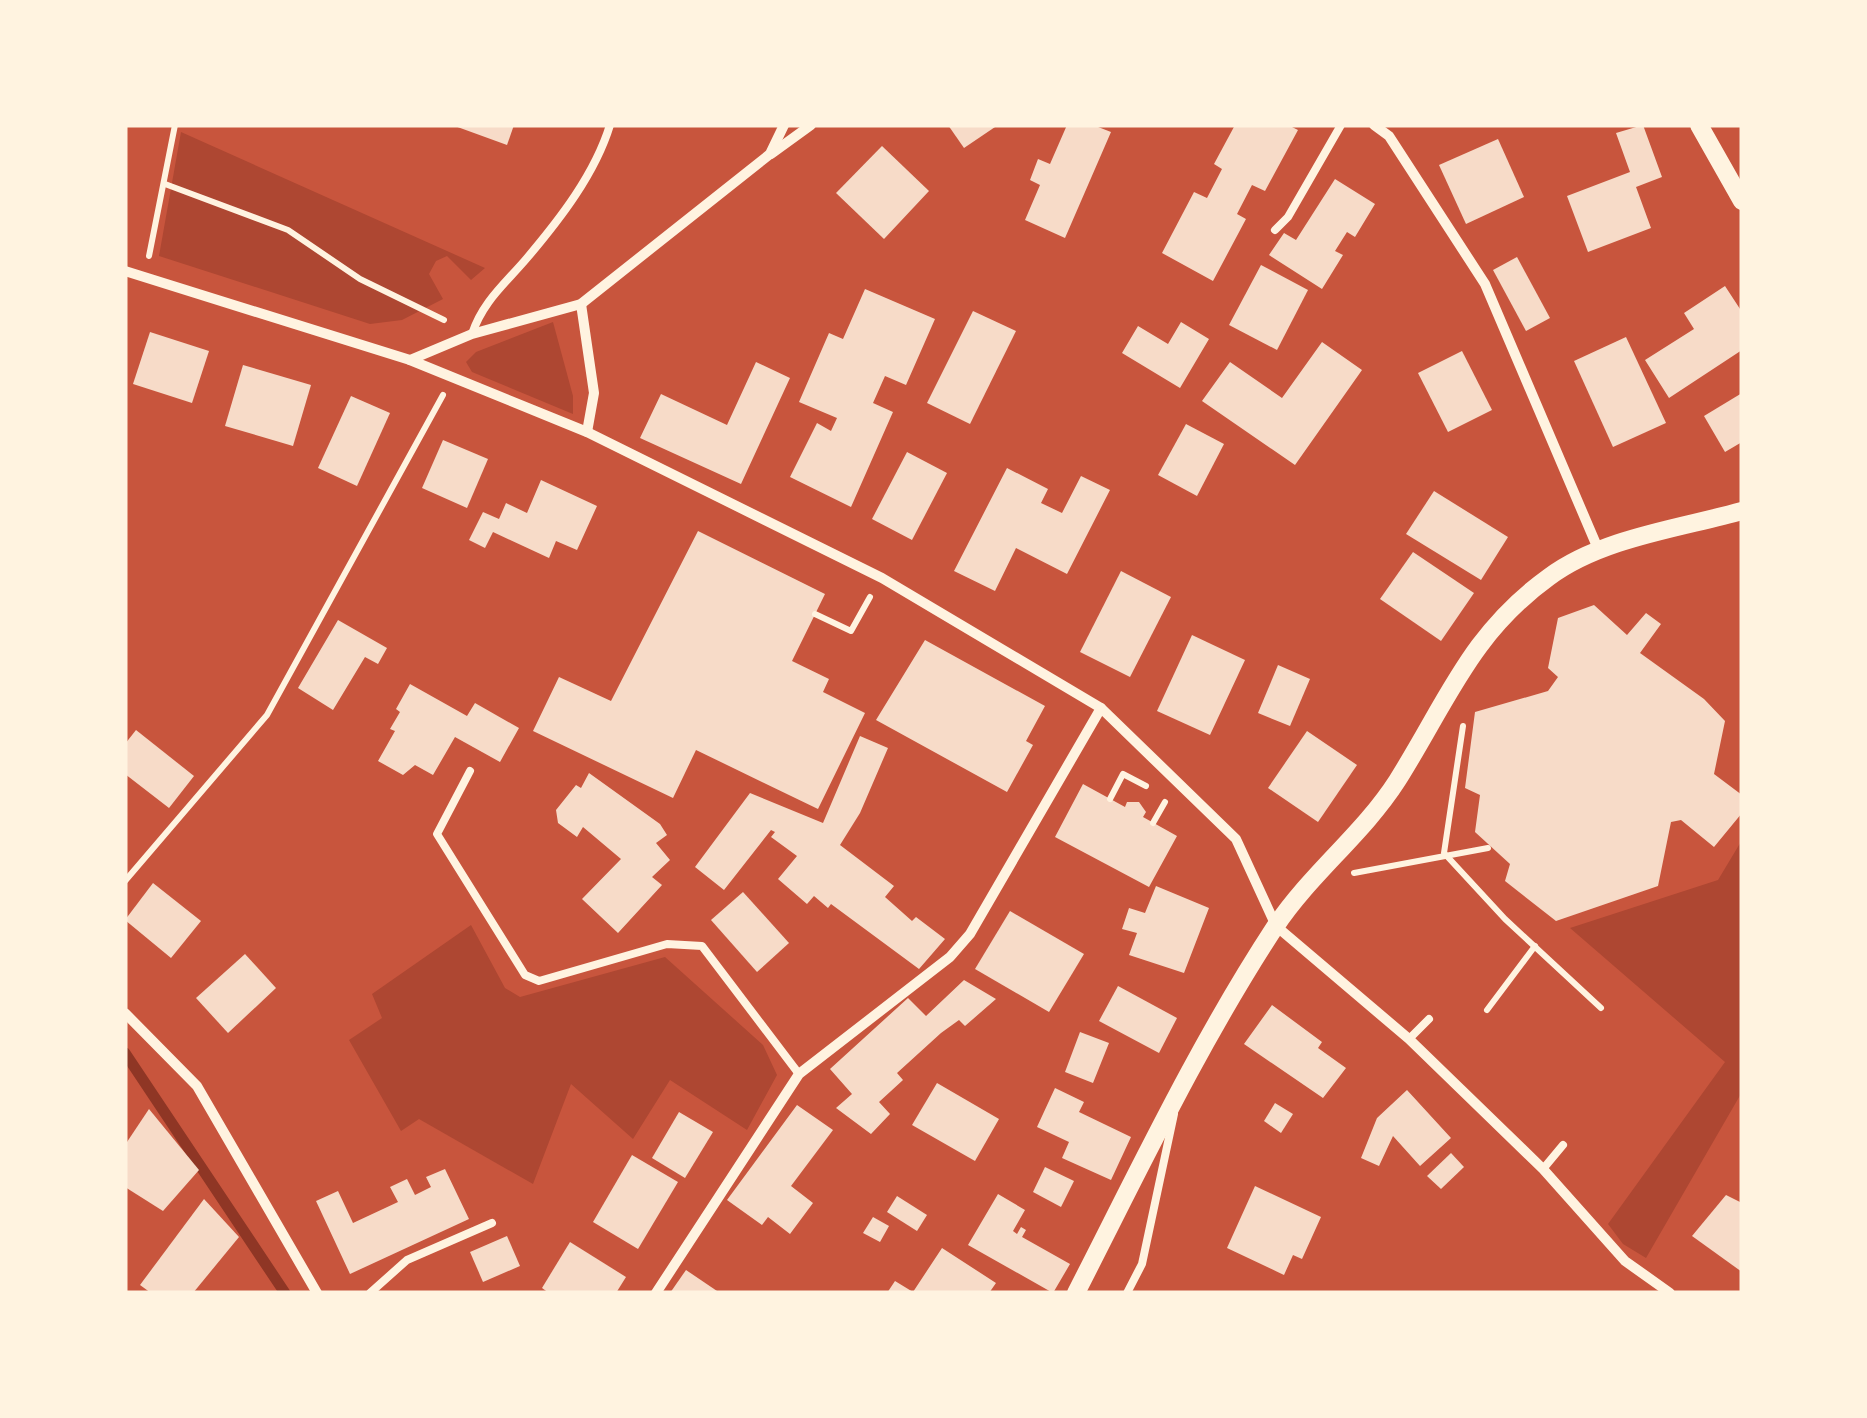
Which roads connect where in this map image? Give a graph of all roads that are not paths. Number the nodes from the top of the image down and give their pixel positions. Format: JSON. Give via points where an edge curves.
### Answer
{"nodes":[{"id":1,"x":610,"y":125,"type":"edge"},
{"id":2,"x":784,"y":125,"type":"edge"},
{"id":3,"x":811,"y":125,"type":"edge"},
{"id":4,"x":1341,"y":125,"type":"edge"},
{"id":5,"x":1374,"y":125,"type":"edge"},
{"id":6,"x":1700,"y":125,"type":"edge"},
{"id":7,"x":770,"y":154,"type":"junction"},
{"id":8,"x":1742,"y":202,"type":"edge"},
{"id":9,"x":1275,"y":230,"type":"dead end"},
{"id":10,"x":125,"y":271,"type":"edge"},
{"id":11,"x":580,"y":304,"type":"junction"},
{"id":12,"x":472,"y":334,"type":"junction"},
{"id":13,"x":410,"y":360,"type":"junction"},
{"id":14,"x":587,"y":432,"type":"junction"},
{"id":15,"x":1742,"y":512,"type":"edge"},
{"id":16,"x":1598,"y":552,"type":"junction"},
{"id":17,"x":1102,"y":708,"type":"junction"},
{"id":18,"x":470,"y":771,"type":"dead end"},
{"id":19,"x":1276,"y":926,"type":"junction"},
{"id":20,"x":125,"y":1013,"type":"edge"},
{"id":21,"x":1429,"y":1019,"type":"dead end"},
{"id":22,"x":1410,"y":1039,"type":"junction"},
{"id":23,"x":800,"y":1074,"type":"junction"},
{"id":24,"x":1178,"y":1092,"type":"junction"},
{"id":25,"x":1562,"y":1146,"type":"dead end"},
{"id":26,"x":1543,"y":1169,"type":"junction"},
{"id":27,"x":492,"y":1223,"type":"dead end"},
{"id":28,"x":317,"y":1293,"type":"edge"},
{"id":29,"x":370,"y":1293,"type":"edge"},
{"id":30,"x":656,"y":1293,"type":"edge"},
{"id":31,"x":1076,"y":1293,"type":"edge"},
{"id":32,"x":1128,"y":1293,"type":"edge"},
{"id":33,"x":1670,"y":1293,"type":"edge"}],
"edges":[{"from":1,"to":12,"type":"lane","via":[[575,196],[491,296]]},
{"from":2,"to":7,"type":"street"},
{"from":3,"to":7,"type":"street"},
{"from":4,"to":9,"type":"lane"},
{"from":5,"to":16,"type":"street","via":[[1389,136],[1486,284]]},
{"from":6,"to":8,"type":"street"},
{"from":7,"to":11,"type":"street"},
{"from":10,"to":13,"type":"street"},
{"from":11,"to":12,"type":"street"},
{"from":11,"to":14,"type":"street","via":[[594,393]]},
{"from":12,"to":13,"type":"street"},
{"from":13,"to":14,"type":"street"},
{"from":14,"to":17,"type":"street","via":[[882,578]]},
{"from":15,"to":16,"type":"street"},
{"from":16,"to":19,"type":"street","via":[[1553,573],[1503,612],[1466,661],[1394,784]]},
{"from":17,"to":19,"type":"street","via":[[1236,839]]},
{"from":17,"to":23,"type":"street","via":[[970,934],[950,957]]},
{"from":18,"to":23,"type":"lane","via":[[437,834],[525,975],[539,981],[668,944],[702,946]]},
{"from":19,"to":22,"type":"street"},
{"from":19,"to":24,"type":"street"},
{"from":20,"to":28,"type":"street","via":[[197,1086]]},
{"from":21,"to":22,"type":"lane"},
{"from":22,"to":26,"type":"street"},
{"from":23,"to":30,"type":"street"},
{"from":24,"to":31,"type":"street"},
{"from":24,"to":32,"type":"lane","via":[[1142,1264]]},
{"from":25,"to":26,"type":"lane"},
{"from":26,"to":33,"type":"street","via":[[1625,1261]]},
{"from":27,"to":29,"type":"lane","via":[[406,1260]]}]}
